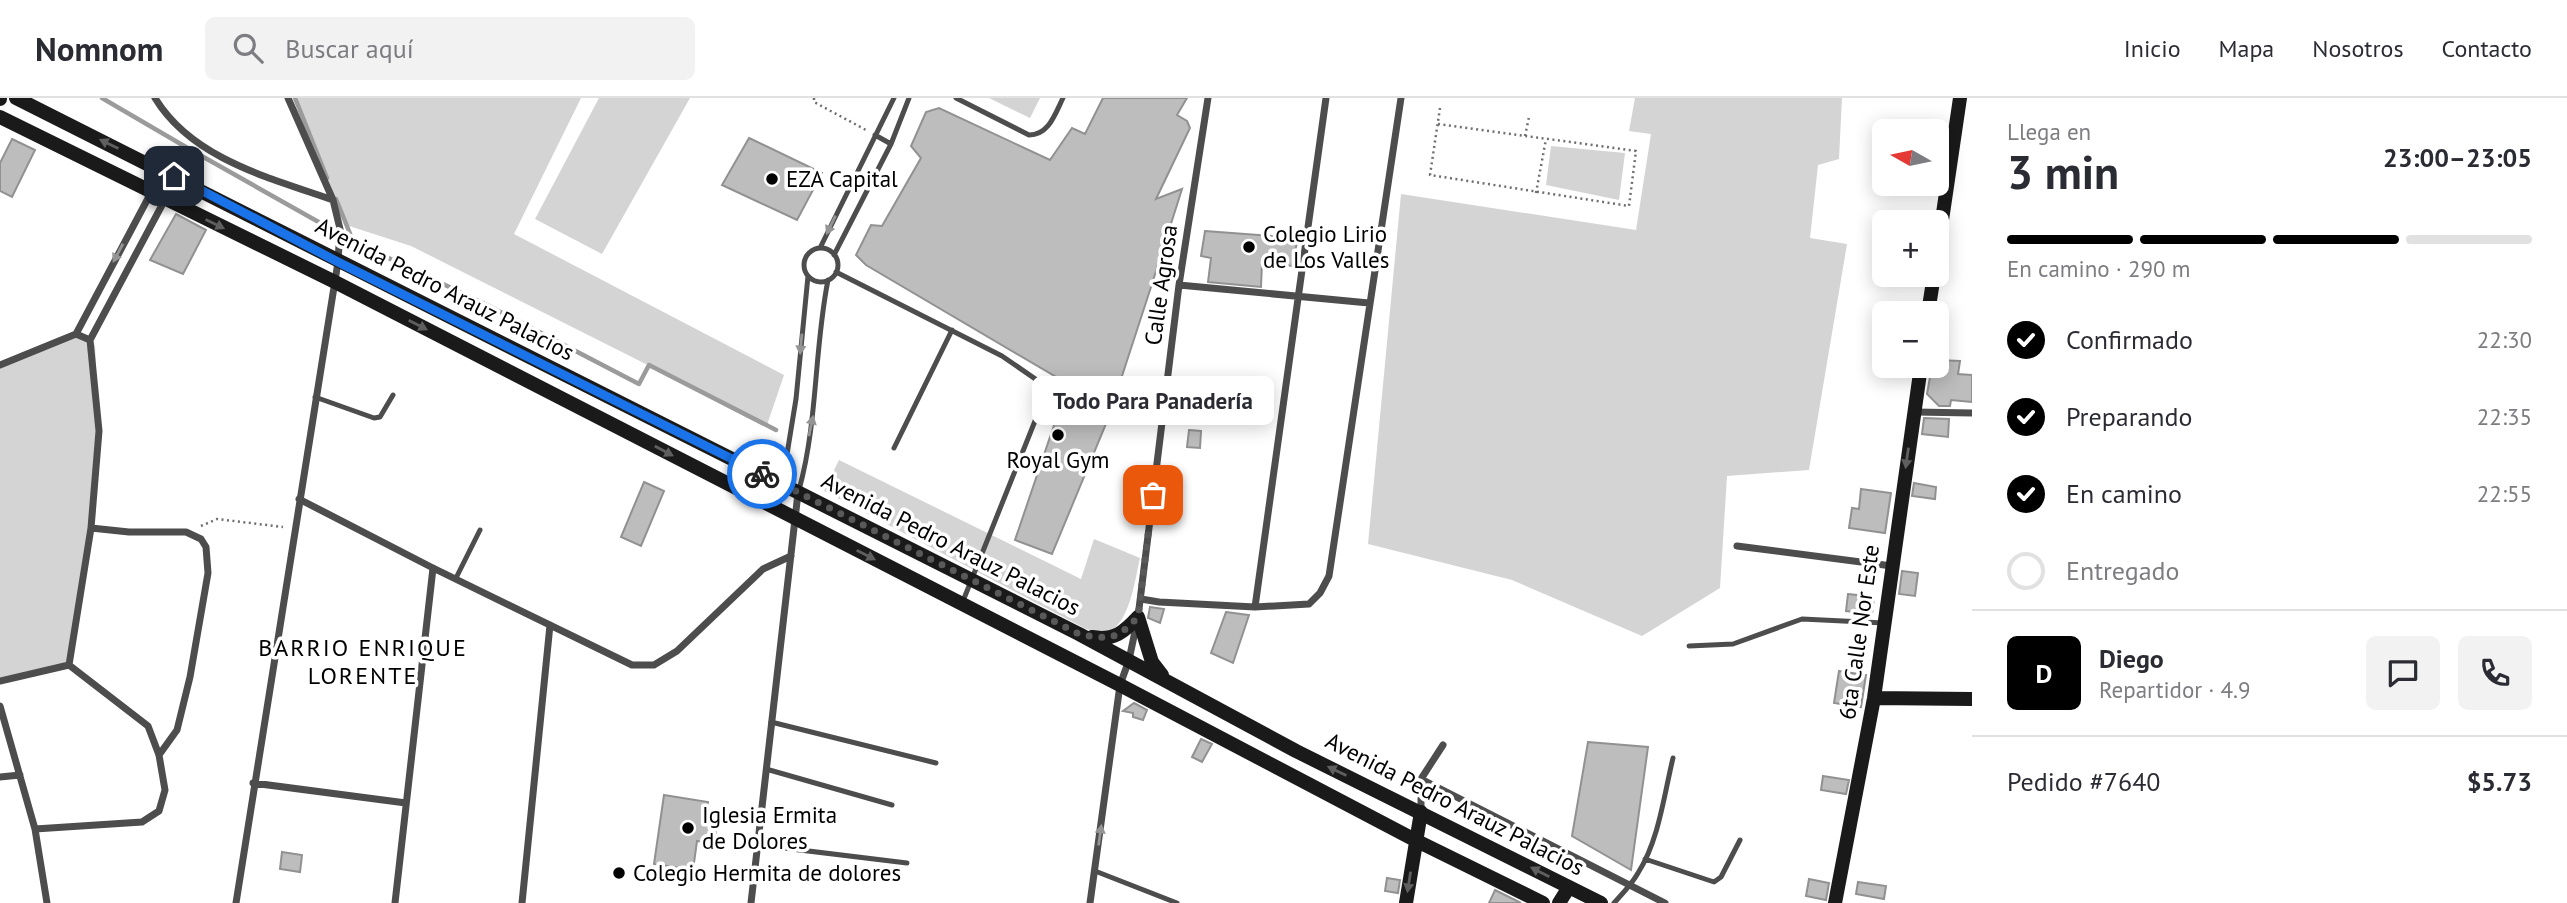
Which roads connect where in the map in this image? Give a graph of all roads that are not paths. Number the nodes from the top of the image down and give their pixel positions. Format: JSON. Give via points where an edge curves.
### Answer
{"nodes":[{"id":1,"x":16,"y":98,"type":"edge"},
{"id":2,"x":155,"y":98,"type":"edge"},
{"id":3,"x":288,"y":98,"type":"edge"},
{"id":4,"x":894,"y":98,"type":"edge"},
{"id":5,"x":908,"y":98,"type":"edge"},
{"id":6,"x":956,"y":98,"type":"edge"},
{"id":7,"x":1063,"y":98,"type":"edge"},
{"id":8,"x":1208,"y":98,"type":"edge"},
{"id":9,"x":1326,"y":98,"type":"edge"},
{"id":10,"x":1401,"y":98,"type":"edge"},
{"id":11,"x":1960,"y":98,"type":"edge"},
{"id":12,"x":0,"y":117,"type":"edge"},
{"id":13,"x":875,"y":135,"type":"junction"},
{"id":14,"x":891,"y":144,"type":"junction"},
{"id":15,"x":162,"y":171,"type":"junction"},
{"id":16,"x":177,"y":177,"type":"junction"},
{"id":17,"x":855,"y":177,"type":"junction"},
{"id":18,"x":872,"y":185,"type":"junction"},
{"id":19,"x":150,"y":193,"type":"junction"},
{"id":20,"x":165,"y":199,"type":"junction"},
{"id":21,"x":333,"y":200,"type":"junction"},
{"id":22,"x":841,"y":205,"type":"junction"},
{"id":23,"x":1943,"y":210,"type":"edge"},
{"id":24,"x":856,"y":214,"type":"junction"},
{"id":25,"x":820,"y":248,"type":"junction"},
{"id":26,"x":834,"y":255,"type":"junction"},
{"id":27,"x":338,"y":262,"type":"junction"},
{"id":28,"x":836,"y":272,"type":"junction"},
{"id":29,"x":808,"y":276,"type":"junction"},
{"id":30,"x":828,"y":281,"type":"junction"},
{"id":31,"x":334,"y":282,"type":"junction"},
{"id":32,"x":1179,"y":285,"type":"junction"},
{"id":33,"x":1300,"y":296,"type":"junction"},
{"id":34,"x":1369,"y":303,"type":"junction"},
{"id":35,"x":952,"y":330,"type":"junction"},
{"id":36,"x":76,"y":334,"type":"junction"},
{"id":37,"x":90,"y":340,"type":"junction"},
{"id":38,"x":497,"y":341,"type":"junction"},
{"id":39,"x":485,"y":360,"type":"junction"},
{"id":40,"x":0,"y":365,"type":"edge"},
{"id":41,"x":1919,"y":378,"type":"edge"},
{"id":42,"x":393,"y":395,"type":"dead end"},
{"id":43,"x":315,"y":397,"type":"junction"},
{"id":44,"x":1914,"y":412,"type":"junction"},
{"id":45,"x":1972,"y":413,"type":"edge"},
{"id":46,"x":649,"y":418,"type":"junction"},
{"id":47,"x":640,"y":438,"type":"junction"},
{"id":48,"x":894,"y":448,"type":"dead end"},
{"id":49,"x":782,"y":485,"type":"junction"},
{"id":50,"x":799,"y":493,"type":"junction"},
{"id":51,"x":299,"y":499,"type":"junction"},
{"id":52,"x":778,"y":510,"type":"junction"},
{"id":53,"x":795,"y":519,"type":"junction"},
{"id":54,"x":91,"y":528,"type":"junction"},
{"id":55,"x":481,"y":530,"type":"dead end"},
{"id":56,"x":1737,"y":546,"type":"dead end"},
{"id":57,"x":791,"y":556,"type":"junction"},
{"id":58,"x":1892,"y":566,"type":"junction"},
{"id":59,"x":433,"y":568,"type":"junction"},
{"id":60,"x":456,"y":578,"type":"junction"},
{"id":61,"x":971,"y":580,"type":"junction"},
{"id":62,"x":1141,"y":599,"type":"junction"},
{"id":63,"x":962,"y":604,"type":"junction"},
{"id":64,"x":1255,"y":607,"type":"junction"},
{"id":65,"x":1138,"y":617,"type":"junction"},
{"id":66,"x":1884,"y":623,"type":"junction"},
{"id":67,"x":550,"y":625,"type":"junction"},
{"id":68,"x":1079,"y":634,"type":"junction"},
{"id":69,"x":1689,"y":646,"type":"dead end"},
{"id":70,"x":1129,"y":660,"type":"junction"},
{"id":71,"x":69,"y":665,"type":"junction"},
{"id":72,"x":1164,"y":679,"type":"junction"},
{"id":73,"x":0,"y":681,"type":"edge"},
{"id":74,"x":1120,"y":684,"type":"junction"},
{"id":75,"x":1874,"y":698,"type":"junction"},
{"id":76,"x":1972,"y":699,"type":"edge"},
{"id":77,"x":0,"y":706,"type":"edge"},
{"id":78,"x":771,"y":722,"type":"junction"},
{"id":79,"x":1443,"y":745,"type":"dead end"},
{"id":80,"x":1296,"y":751,"type":"junction"},
{"id":81,"x":159,"y":755,"type":"junction"},
{"id":82,"x":1674,"y":758,"type":"dead end"},
{"id":83,"x":936,"y":763,"type":"dead end"},
{"id":84,"x":766,"y":769,"type":"junction"},
{"id":85,"x":1283,"y":771,"type":"junction"},
{"id":86,"x":20,"y":775,"type":"junction"},
{"id":87,"x":0,"y":777,"type":"edge"},
{"id":88,"x":1421,"y":779,"type":"junction"},
{"id":89,"x":253,"y":783,"type":"junction"},
{"id":90,"x":406,"y":803,"type":"junction"},
{"id":91,"x":892,"y":804,"type":"dead end"},
{"id":92,"x":1421,"y":812,"type":"junction"},
{"id":93,"x":35,"y":829,"type":"junction"},
{"id":94,"x":1415,"y":840,"type":"junction"},
{"id":95,"x":1740,"y":840,"type":"dead end"},
{"id":96,"x":759,"y":845,"type":"junction"},
{"id":97,"x":1645,"y":859,"type":"junction"},
{"id":98,"x":907,"y":863,"type":"dead end"},
{"id":99,"x":1095,"y":871,"type":"junction"},
{"id":100,"x":1630,"y":885,"type":"junction"},
{"id":101,"x":1569,"y":887,"type":"junction"},
{"id":102,"x":47,"y":903,"type":"edge"},
{"id":103,"x":236,"y":903,"type":"edge"},
{"id":104,"x":395,"y":903,"type":"edge"},
{"id":105,"x":522,"y":903,"type":"edge"},
{"id":106,"x":751,"y":903,"type":"edge"},
{"id":107,"x":1090,"y":903,"type":"edge"},
{"id":108,"x":1177,"y":903,"type":"edge"},
{"id":109,"x":1406,"y":903,"type":"edge"},
{"id":110,"x":1543,"y":903,"type":"edge"},
{"id":111,"x":1559,"y":903,"type":"edge"},
{"id":112,"x":1601,"y":903,"type":"edge"},
{"id":113,"x":1615,"y":903,"type":"edge"},
{"id":114,"x":1665,"y":903,"type":"edge"},
{"id":115,"x":1835,"y":903,"type":"edge"}],
"edges":[{"from":15,"to":1,"type":"street","name":"Avenida Pedro Arauz Palacios","one_way":true},
{"from":2,"to":21,"type":"street","via":[[166,116],[202,148]]},
{"from":3,"to":21,"type":"street"},
{"from":4,"to":13,"type":"lane"},
{"from":5,"to":14,"type":"lane"},
{"from":6,"to":7,"type":"lane","via":[[1029,135],[1048,127]]},
{"from":8,"to":32,"type":"street","name":"Calle Agrosa"},
{"from":9,"to":33,"type":"street"},
{"from":10,"to":34,"type":"street"},
{"from":11,"to":23,"type":"street"},
{"from":12,"to":19,"type":"street","name":"Avenida Pedro Arauz Palacios"},
{"from":13,"to":14,"type":"lane"},
{"from":13,"to":17,"type":"lane"},
{"from":14,"to":18,"type":"lane"},
{"from":15,"to":16,"type":"street","name":"Avenida Pedro Arauz Palacios"},
{"from":15,"to":19,"type":"street"},
{"from":16,"to":20,"type":"street"},
{"from":16,"to":27,"type":"street","name":"Avenida Pedro Arauz Palacios"},
{"from":17,"to":18,"type":"lane"},
{"from":17,"to":22,"type":"lane"},
{"from":18,"to":24,"type":"lane"},
{"from":19,"to":20,"type":"street","name":"Avenida Pedro Arauz Palacios"},
{"from":19,"to":36,"type":"street","one_way":true},
{"from":20,"to":31,"type":"street","name":"Avenida Pedro Arauz Palacios","one_way":true},
{"from":20,"to":37,"type":"street"},
{"from":21,"to":27,"type":"street","via":[[340,229]]},
{"from":22,"to":24,"type":"lane"},
{"from":22,"to":25,"type":"lane","one_way":true},
{"from":24,"to":26,"type":"lane"},
{"from":25,"to":26,"type":"lane"},
{"from":25,"to":29,"type":"lane","via":[[805,258]]},
{"from":26,"to":28,"type":"lane"},
{"from":27,"to":31,"type":"street"},
{"from":27,"to":38,"type":"street","name":"Avenida Pedro Arauz Palacios"},
{"from":28,"to":30,"type":"lane"},
{"from":28,"to":35,"type":"lane"},
{"from":29,"to":30,"type":"lane"},
{"from":29,"to":49,"type":"lane","one_way":true},
{"from":50,"to":30,"type":"lane","one_way":true,"via":[[815,406],[821,314]]},
{"from":31,"to":39,"type":"street","name":"Avenida Pedro Arauz Palacios","one_way":true},
{"from":31,"to":43,"type":"street"},
{"from":32,"to":33,"type":"street"},
{"from":32,"to":62,"type":"street","name":"Calle Agrosa"},
{"from":33,"to":34,"type":"street"},
{"from":33,"to":64,"type":"street"},
{"from":34,"to":64,"type":"street","via":[[1329,576],[1308,604]]},
{"from":35,"to":48,"type":"lane"},
{"from":35,"to":61,"type":"lane","via":[[1002,356],[1047,389]]},
{"from":36,"to":37,"type":"street"},
{"from":36,"to":40,"type":"street"},
{"from":37,"to":54,"type":"street","via":[[99,431]]},
{"from":38,"to":39,"type":"street"},
{"from":38,"to":46,"type":"street","name":"Avenida Pedro Arauz Palacios"},
{"from":39,"to":47,"type":"street","name":"Avenida Pedro Arauz Palacios"},
{"from":41,"to":44,"type":"street","name":"6ta Calle Nor Este"},
{"from":42,"to":43,"type":"lane","via":[[380,417],[374,418]]},
{"from":43,"to":51,"type":"street"},
{"from":44,"to":45,"type":"street"},
{"from":44,"to":58,"type":"street","name":"6ta Calle Nor Este","one_way":true},
{"from":46,"to":47,"type":"street"},
{"from":46,"to":49,"type":"street","name":"Avenida Pedro Arauz Palacios"},
{"from":47,"to":52,"type":"street","name":"Avenida Pedro Arauz Palacios","one_way":true},
{"from":49,"to":50,"type":"street","name":"Avenida Pedro Arauz Palacios"},
{"from":49,"to":52,"type":"lane"},
{"from":50,"to":53,"type":"street"},
{"from":50,"to":61,"type":"street","name":"Avenida Pedro Arauz Palacios"},
{"from":51,"to":59,"type":"street"},
{"from":51,"to":89,"type":"street"},
{"from":52,"to":53,"type":"street","name":"Avenida Pedro Arauz Palacios"},
{"from":53,"to":57,"type":"street"},
{"from":53,"to":63,"type":"street","name":"Avenida Pedro Arauz Palacios","one_way":true},
{"from":54,"to":71,"type":"street"},
{"from":54,"to":81,"type":"street","via":[[186,532],[206,547],[208,573],[190,677],[177,730]]},
{"from":55,"to":60,"type":"lane"},
{"from":56,"to":58,"type":"street"},
{"from":57,"to":67,"type":"street","via":[[763,569],[677,651],[654,665],[632,665]]},
{"from":57,"to":78,"type":"street"},
{"from":58,"to":66,"type":"street","name":"6ta Calle Nor Este"},
{"from":59,"to":60,"type":"street"},
{"from":59,"to":90,"type":"street"},
{"from":60,"to":67,"type":"street"},
{"from":61,"to":63,"type":"lane"},
{"from":61,"to":68,"type":"street","name":"Avenida Pedro Arauz Palacios"},
{"from":62,"to":64,"type":"street"},
{"from":62,"to":65,"type":"street","name":"Calle Agrosa"},
{"from":63,"to":74,"type":"street","name":"Avenida Pedro Arauz Palacios"},
{"from":65,"to":68,"type":"street","via":[[1118,636],[1107,639]]},
{"from":65,"to":70,"type":"street","name":"Calle Agrosa"},
{"from":65,"to":72,"type":"street","via":[[1152,662]]},
{"from":66,"to":69,"type":"lane","via":[[1802,619],[1733,644]]},
{"from":66,"to":75,"type":"street","name":"6ta Calle Nor Este"},
{"from":67,"to":105,"type":"street"},
{"from":68,"to":70,"type":"street","name":"Avenida Pedro Arauz Palacios"},
{"from":70,"to":72,"type":"street","name":"Avenida Pedro Arauz Palacios"},
{"from":70,"to":74,"type":"street","name":"Calle Agrosa"},
{"from":71,"to":73,"type":"street"},
{"from":71,"to":81,"type":"street","via":[[148,726]]},
{"from":72,"to":80,"type":"street","name":"Avenida Pedro Arauz Palacios"},
{"from":74,"to":85,"type":"street","name":"Avenida Pedro Arauz Palacios"},
{"from":99,"to":74,"type":"street","name":"Calle Agrosa","one_way":true},
{"from":75,"to":76,"type":"street"},
{"from":75,"to":115,"type":"street","name":"6ta Calle Nor Este"},
{"from":77,"to":86,"type":"street"},
{"from":78,"to":83,"type":"lane"},
{"from":78,"to":84,"type":"street"},
{"from":79,"to":88,"type":"street"},
{"from":80,"to":85,"type":"street"},
{"from":92,"to":80,"type":"street","name":"Avenida Pedro Arauz Palacios","one_way":true},
{"from":81,"to":93,"type":"street","via":[[165,790],[159,811],[142,822]]},
{"from":82,"to":97,"type":"lane"},
{"from":84,"to":91,"type":"lane"},
{"from":84,"to":96,"type":"street"},
{"from":85,"to":94,"type":"street","name":"Avenida Pedro Arauz Palacios"},
{"from":86,"to":87,"type":"street"},
{"from":86,"to":93,"type":"street"},
{"from":88,"to":92,"type":"street"},
{"from":88,"to":100,"type":"street"},
{"from":89,"to":90,"type":"street"},
{"from":89,"to":103,"type":"street"},
{"from":90,"to":104,"type":"street"},
{"from":92,"to":94,"type":"street"},
{"from":101,"to":92,"type":"street","name":"Avenida Pedro Arauz Palacios","one_way":true},
{"from":93,"to":102,"type":"street"},
{"from":94,"to":109,"type":"street","one_way":true},
{"from":94,"to":110,"type":"street","name":"Avenida Pedro Arauz Palacios"},
{"from":95,"to":97,"type":"lane","via":[[1714,882]]},
{"from":96,"to":98,"type":"lane"},
{"from":96,"to":106,"type":"street"},
{"from":97,"to":100,"type":"lane"},
{"from":99,"to":107,"type":"street","name":"Calle Agrosa"},
{"from":99,"to":108,"type":"lane"},
{"from":100,"to":113,"type":"lane"},
{"from":100,"to":114,"type":"street"},
{"from":101,"to":111,"type":"street"},
{"from":101,"to":112,"type":"street","name":"Avenida Pedro Arauz Palacios"}]}
